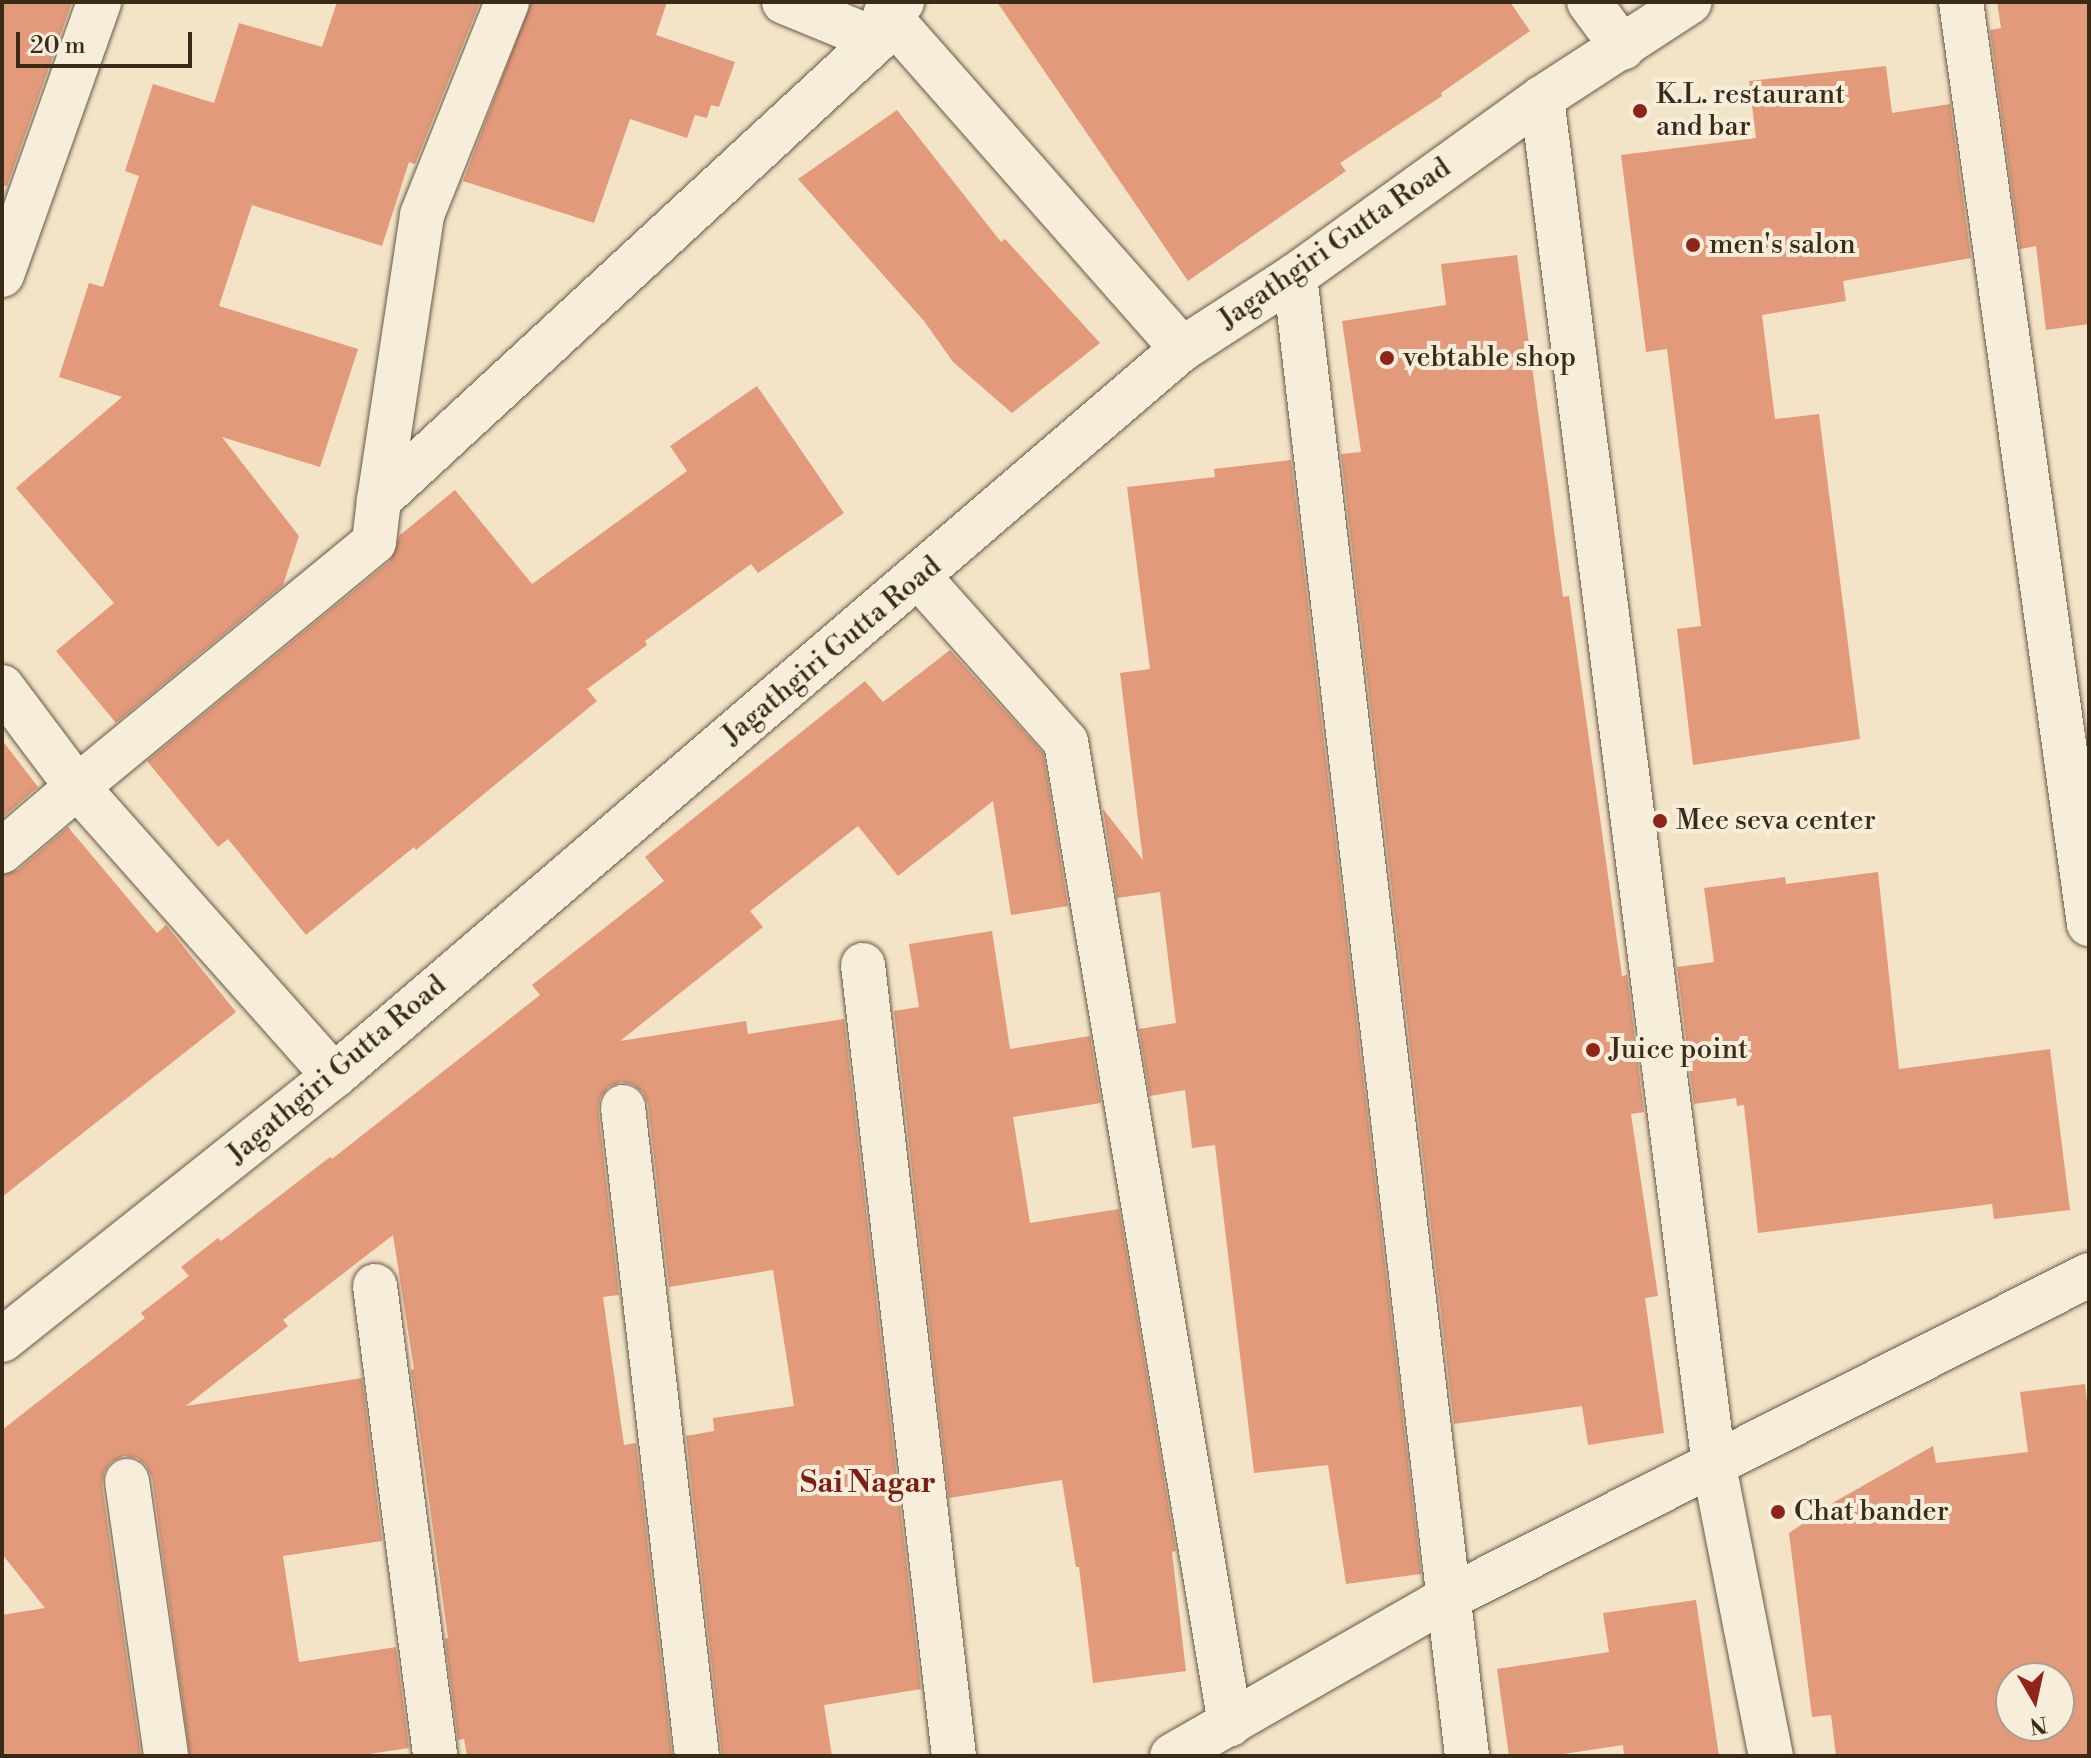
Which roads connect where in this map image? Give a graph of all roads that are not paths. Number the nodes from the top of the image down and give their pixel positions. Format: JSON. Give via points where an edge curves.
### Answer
{"nodes":[{"id":1,"x":99,"y":2,"type":"edge"},
{"id":2,"x":507,"y":2,"type":"edge"},
{"id":3,"x":784,"y":2,"type":"edge"},
{"id":4,"x":1589,"y":2,"type":"edge"},
{"id":5,"x":1690,"y":2,"type":"edge"},
{"id":6,"x":1961,"y":2,"type":"edge"},
{"id":7,"x":889,"y":14,"type":"edge"},
{"id":8,"x":1623,"y":48,"type":"junction"},
{"id":9,"x":1542,"y":98,"type":"junction"},
{"id":10,"x":2,"y":275,"type":"edge"},
{"id":11,"x":1295,"y":276,"type":"junction"},
{"id":12,"x":1182,"y":349,"type":"junction"},
{"id":13,"x":379,"y":500,"type":"junction"},
{"id":14,"x":919,"y":577,"type":"junction"},
{"id":15,"x":2,"y":687,"type":"edge"},
{"id":16,"x":77,"y":787,"type":"junction"},
{"id":17,"x":2,"y":851,"type":"edge"},
{"id":18,"x":2089,"y":924,"type":"edge"},
{"id":19,"x":863,"y":965,"type":"dead end"},
{"id":20,"x":334,"y":1076,"type":"junction"},
{"id":21,"x":623,"y":1107,"type":"dead end"},
{"id":22,"x":2089,"y":1275,"type":"edge"},
{"id":23,"x":375,"y":1286,"type":"dead end"},
{"id":24,"x":2,"y":1340,"type":"edge"},
{"id":25,"x":1714,"y":1466,"type":"junction"},
{"id":26,"x":127,"y":1481,"type":"dead end"},
{"id":27,"x":1448,"y":1598,"type":"junction"},
{"id":28,"x":1230,"y":1724,"type":"junction"},
{"id":29,"x":166,"y":1756,"type":"edge"},
{"id":30,"x":435,"y":1756,"type":"edge"},
{"id":31,"x":697,"y":1756,"type":"edge"},
{"id":32,"x":954,"y":1756,"type":"edge"},
{"id":33,"x":1172,"y":1756,"type":"edge"},
{"id":34,"x":1467,"y":1756,"type":"edge"},
{"id":35,"x":1771,"y":1756,"type":"edge"}],
"edges":[{"from":1,"to":10,"type":"street"},
{"from":2,"to":13,"type":"street","via":[[422,215]]},
{"from":3,"to":7,"type":"street"},
{"from":4,"to":8,"type":"street"},
{"from":5,"to":8,"type":"street","name":"Jagathgiri Gutta Road"},
{"from":6,"to":18,"type":"street"},
{"from":7,"to":12,"type":"street"},
{"from":7,"to":13,"type":"street"},
{"from":8,"to":9,"type":"street","name":"Jagathgiri Gutta Road"},
{"from":9,"to":11,"type":"street","name":"Jagathgiri Gutta Road"},
{"from":9,"to":25,"type":"street"},
{"from":11,"to":12,"type":"street","name":"Jagathgiri Gutta Road"},
{"from":11,"to":27,"type":"street"},
{"from":12,"to":14,"type":"street","name":"Jagathgiri Gutta Road"},
{"from":13,"to":16,"type":"street","via":[[374,542]]},
{"from":14,"to":20,"type":"street","name":"Jagathgiri Gutta Road"},
{"from":14,"to":28,"type":"street","via":[[1066,742]]},
{"from":15,"to":16,"type":"street"},
{"from":16,"to":17,"type":"street"},
{"from":16,"to":20,"type":"street"},
{"from":19,"to":32,"type":"street"},
{"from":20,"to":24,"type":"street","name":"Jagathgiri Gutta Road"},
{"from":21,"to":31,"type":"street"},
{"from":22,"to":25,"type":"street"},
{"from":23,"to":30,"type":"street"},
{"from":25,"to":27,"type":"street"},
{"from":25,"to":35,"type":"street"},
{"from":26,"to":29,"type":"street"},
{"from":27,"to":28,"type":"street"},
{"from":27,"to":34,"type":"street"},
{"from":28,"to":33,"type":"street"}]}
